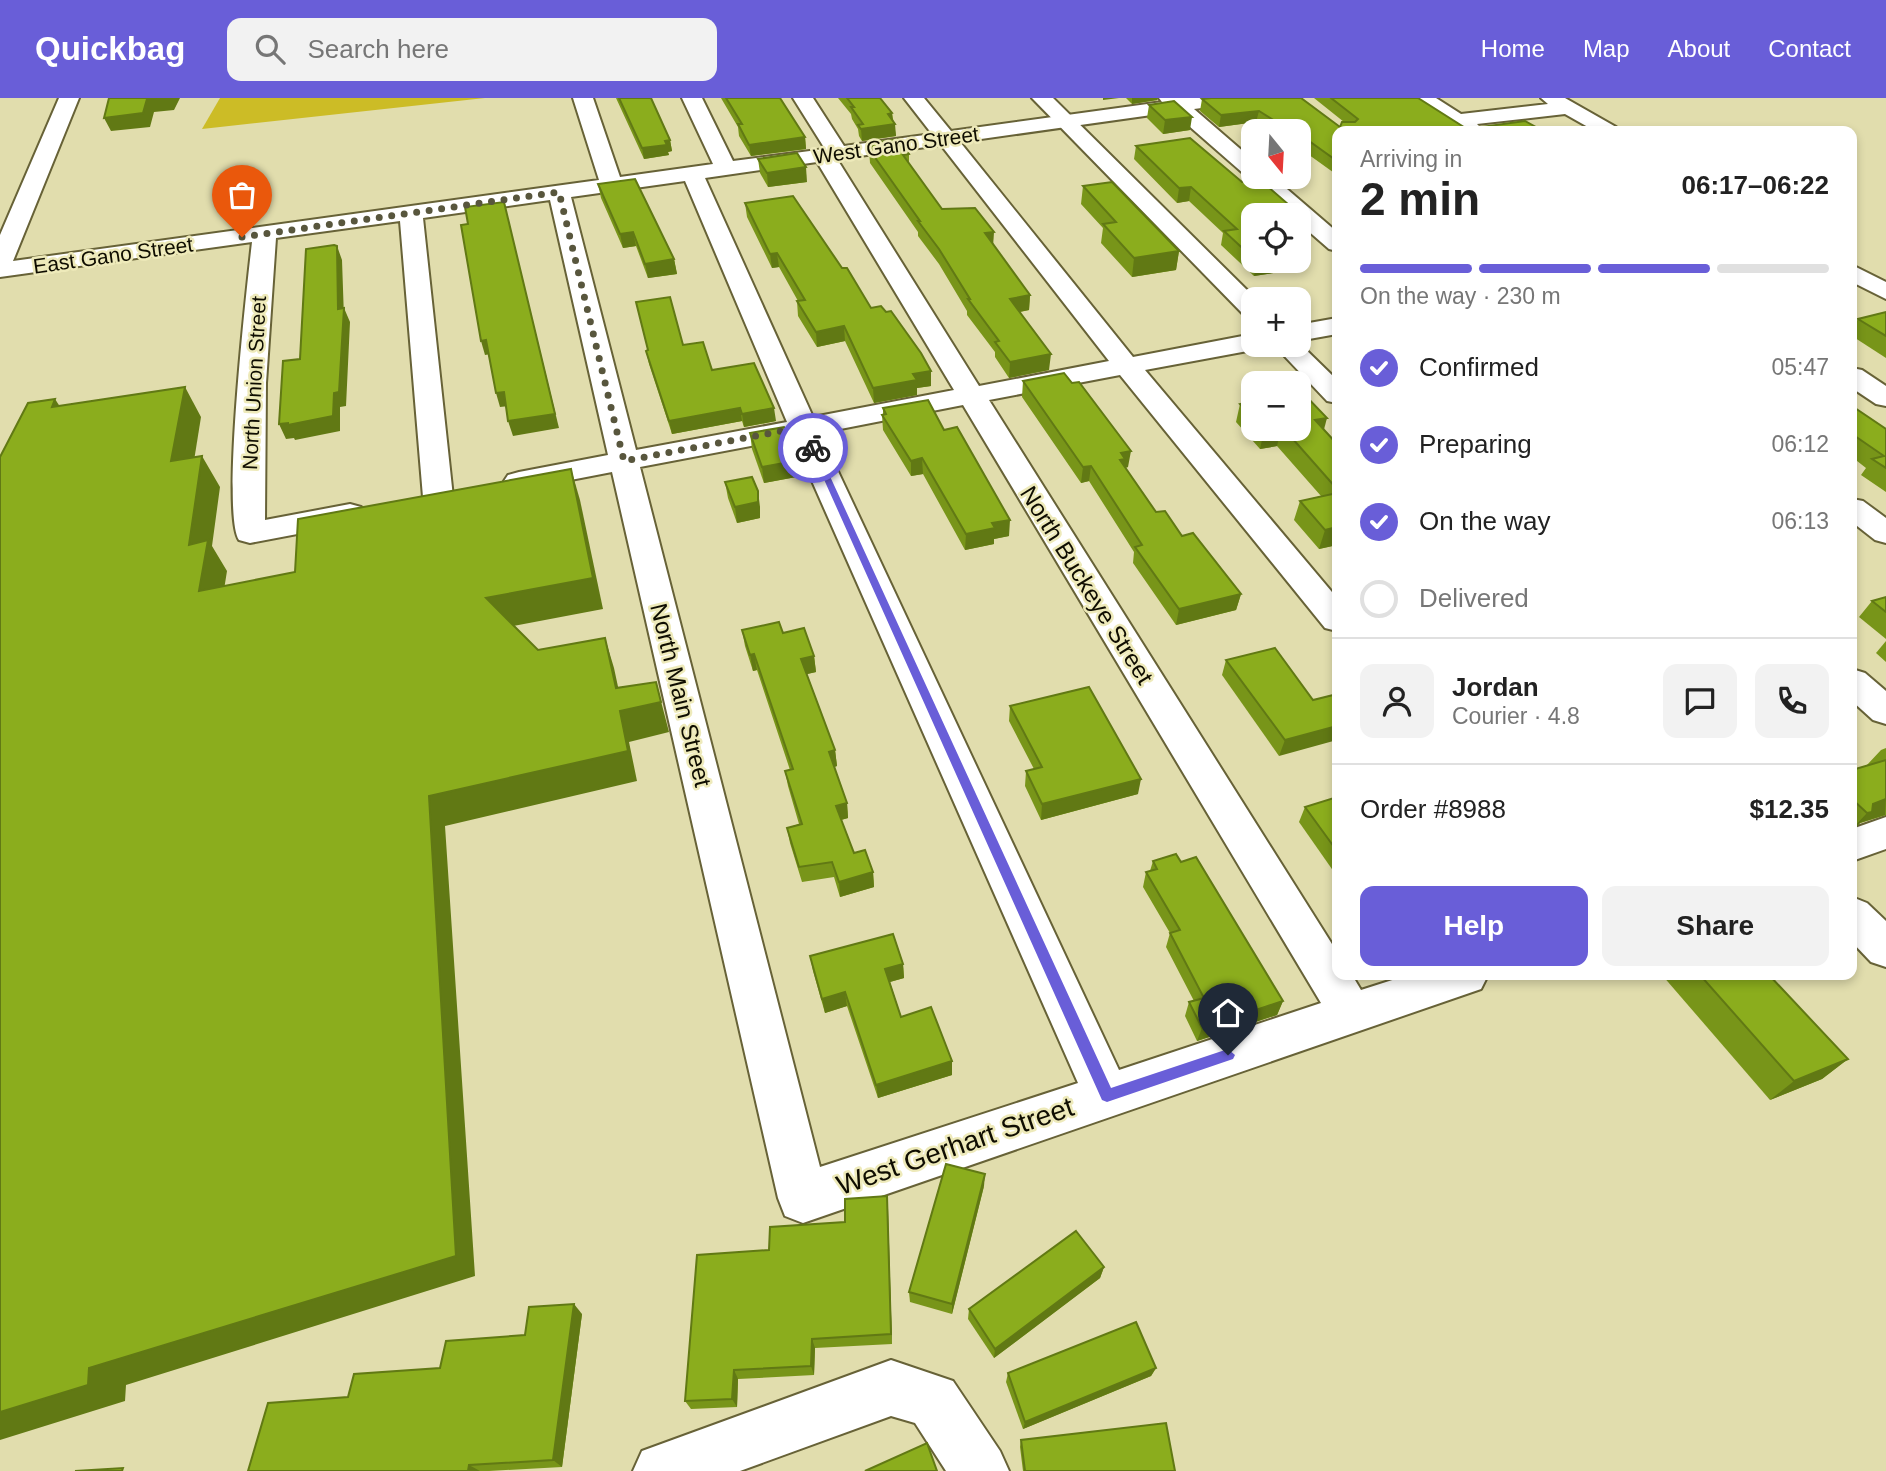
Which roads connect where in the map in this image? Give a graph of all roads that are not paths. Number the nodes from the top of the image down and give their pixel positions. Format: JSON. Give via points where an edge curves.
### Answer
{"nodes":[{"id":1,"x":69,"y":98,"type":"edge"},
{"id":2,"x":583,"y":98,"type":"edge"},
{"id":3,"x":692,"y":98,"type":"edge"},
{"id":4,"x":803,"y":98,"type":"edge"},
{"id":5,"x":914,"y":98,"type":"edge"},
{"id":6,"x":1042,"y":98,"type":"edge"},
{"id":7,"x":1232,"y":98,"type":"edge"},
{"id":8,"x":1423,"y":98,"type":"edge"},
{"id":9,"x":1173,"y":102,"type":"edge"},
{"id":10,"x":1560,"y":103,"type":"edge"},
{"id":11,"x":1457,"y":120,"type":"junction"},
{"id":12,"x":1066,"y":121,"type":"junction"},
{"id":13,"x":1466,"y":126,"type":"edge"},
{"id":14,"x":1600,"y":126,"type":"edge"},
{"id":15,"x":945,"y":138,"type":"junction"},
{"id":16,"x":831,"y":155,"type":"junction"},
{"id":17,"x":1241,"y":161,"type":"edge"},
{"id":18,"x":726,"y":169,"type":"junction"},
{"id":19,"x":692,"y":173,"type":"junction"},
{"id":20,"x":612,"y":185,"type":"junction"},
{"id":21,"x":1274,"y":189,"type":"edge"},
{"id":22,"x":559,"y":192,"type":"junction"},
{"id":23,"x":411,"y":213,"type":"junction"},
{"id":24,"x":265,"y":233,"type":"junction"},
{"id":25,"x":1332,"y":240,"type":"edge"},
{"id":26,"x":0,"y":263,"type":"edge"},
{"id":27,"x":0,"y":270,"type":"edge"},
{"id":28,"x":1857,"y":275,"type":"edge"},
{"id":29,"x":1886,"y":292,"type":"edge"},
{"id":30,"x":1241,"y":298,"type":"edge"},
{"id":31,"x":1332,"y":327,"type":"edge"},
{"id":32,"x":1311,"y":331,"type":"edge"},
{"id":33,"x":1241,"y":344,"type":"edge"},
{"id":34,"x":1299,"y":357,"type":"edge"},
{"id":35,"x":1127,"y":366,"type":"junction"},
{"id":36,"x":1857,"y":379,"type":"edge"},
{"id":37,"x":1332,"y":390,"type":"edge"},
{"id":38,"x":971,"y":396,"type":"junction"},
{"id":39,"x":1886,"y":398,"type":"edge"},
{"id":40,"x":803,"y":427,"type":"junction"},
{"id":41,"x":624,"y":461,"type":"junction"},
{"id":42,"x":438,"y":497,"type":"junction"},
{"id":43,"x":1857,"y":512,"type":"edge"},
{"id":44,"x":1886,"y":533,"type":"edge"},
{"id":45,"x":1332,"y":614,"type":"edge"},
{"id":46,"x":1857,"y":686,"type":"edge"},
{"id":47,"x":1886,"y":711,"type":"edge"},
{"id":48,"x":1451,"y":980,"type":"edge"},
{"id":49,"x":1351,"y":1013,"type":"junction"},
{"id":50,"x":1107,"y":1095,"type":"junction"},
{"id":51,"x":803,"y":1198,"type":"joint"},
{"id":52,"x":662,"y":1471,"type":"edge"},
{"id":53,"x":980,"y":1471,"type":"edge"}],
"edges":[{"from":1,"to":26,"type":"street"},
{"from":2,"to":20,"type":"street"},
{"from":3,"to":18,"type":"street"},
{"from":4,"to":16,"type":"street","name":"North Buckeye Street"},
{"from":5,"to":15,"type":"street"},
{"from":6,"to":12,"type":"street"},
{"from":7,"to":9,"type":"street","name":"West Gano Street"},
{"from":8,"to":11,"type":"street"},
{"from":9,"to":12,"type":"street","name":"West Gano Street"},
{"from":9,"to":17,"type":"street"},
{"from":10,"to":11,"type":"street"},
{"from":10,"to":14,"type":"street"},
{"from":11,"to":13,"type":"street"},
{"from":12,"to":15,"type":"street","name":"West Gano Street"},
{"from":12,"to":30,"type":"street"},
{"from":15,"to":16,"type":"street","name":"West Gano Street"},
{"from":15,"to":35,"type":"street"},
{"from":16,"to":18,"type":"street","name":"West Gano Street"},
{"from":16,"to":38,"type":"street","name":"North Buckeye Street"},
{"from":18,"to":19,"type":"street","name":"West Gano Street"},
{"from":19,"to":20,"type":"street","name":"West Gano Street"},
{"from":19,"to":40,"type":"street"},
{"from":20,"to":22,"type":"street","name":"West Gano Street"},
{"from":21,"to":25,"type":"street"},
{"from":22,"to":23,"type":"street","name":"East Gano Street"},
{"from":22,"to":41,"type":"street","name":"North Main Street"},
{"from":23,"to":24,"type":"street","name":"East Gano Street"},
{"from":23,"to":42,"type":"street"},
{"from":24,"to":27,"type":"street","name":"East Gano Street"},
{"from":24,"to":42,"type":"street","name":"North Union Street","via":[[248,459],[250,533]]},
{"from":28,"to":29,"type":"street"},
{"from":31,"to":32,"type":"street"},
{"from":33,"to":35,"type":"street"},
{"from":34,"to":37,"type":"street"},
{"from":35,"to":38,"type":"street"},
{"from":35,"to":45,"type":"street"},
{"from":36,"to":39,"type":"street"},
{"from":38,"to":40,"type":"street"},
{"from":38,"to":49,"type":"street","name":"North Buckeye Street"},
{"from":40,"to":41,"type":"street"},
{"from":40,"to":50,"type":"street"},
{"from":41,"to":42,"type":"street"},
{"from":41,"to":51,"type":"street","name":"North Main Street"},
{"from":43,"to":44,"type":"street"},
{"from":46,"to":47,"type":"street"},
{"from":48,"to":49,"type":"street","name":"West Gerhart Street"},
{"from":49,"to":50,"type":"street","name":"West Gerhart Street"},
{"from":50,"to":51,"type":"street","name":"West Gerhart Street"},
{"from":52,"to":53,"type":"street","via":[[891,1388],[933,1401]]}]}
